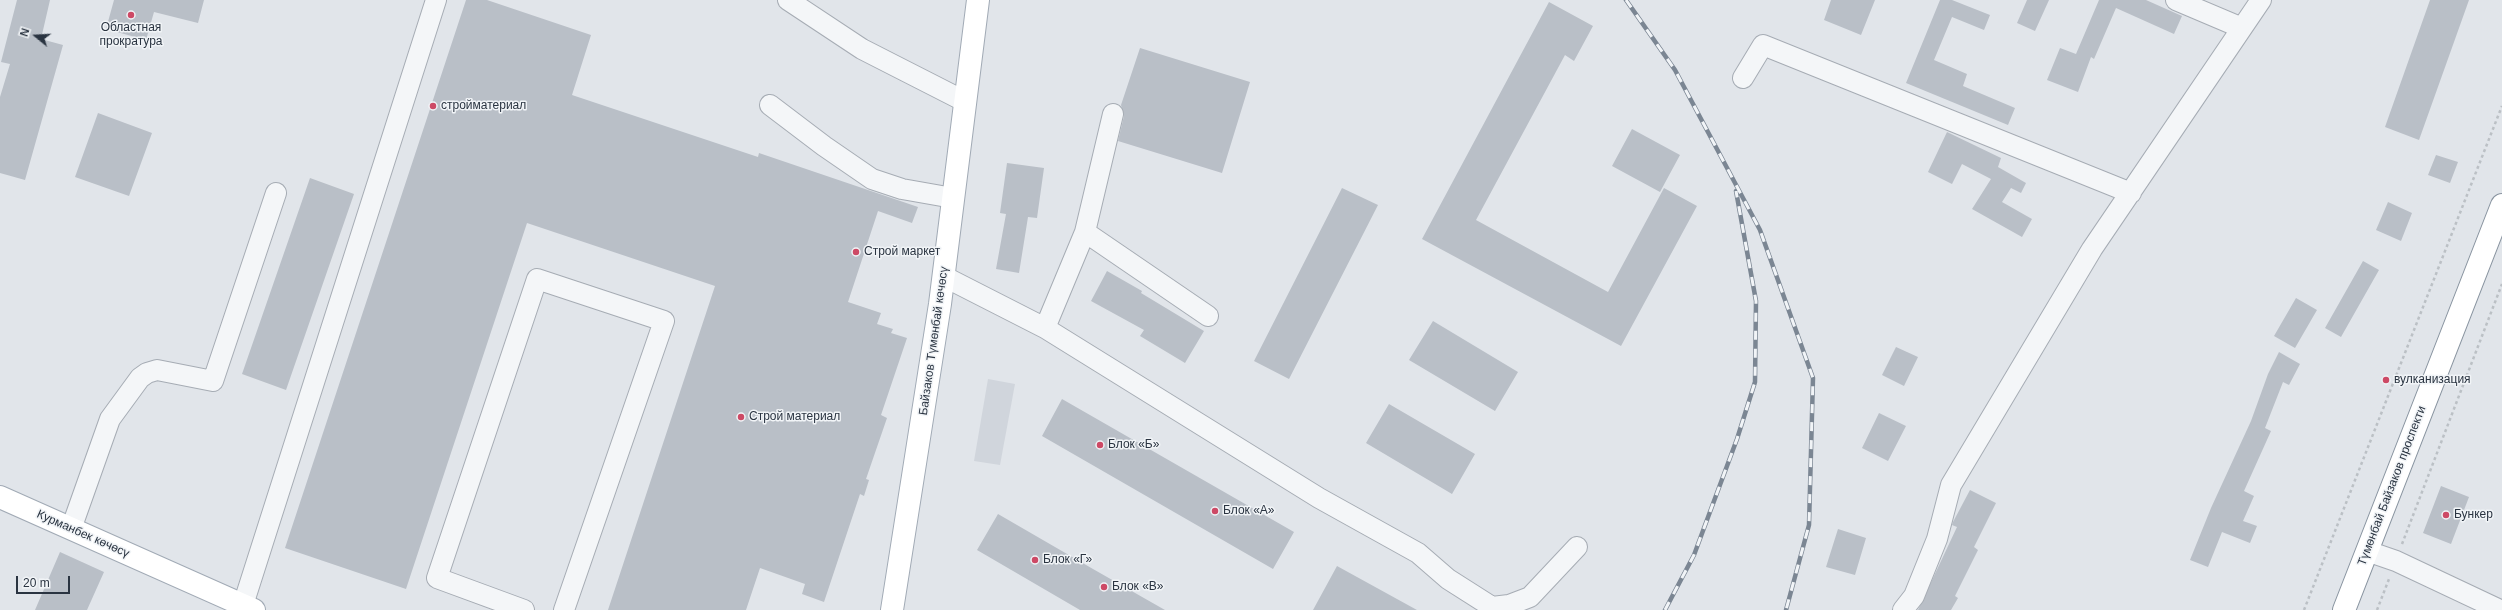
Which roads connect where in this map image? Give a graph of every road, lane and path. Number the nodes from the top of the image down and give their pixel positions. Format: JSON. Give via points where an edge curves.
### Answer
{"nodes":[{"id":1,"x":436,"y":0,"type":"edge"},
{"id":2,"x":788,"y":0,"type":"edge"},
{"id":3,"x":978,"y":0,"type":"edge"},
{"id":4,"x":2176,"y":0,"type":"edge"},
{"id":5,"x":2261,"y":0,"type":"edge"},
{"id":6,"x":2242,"y":28,"type":"junction"},
{"id":7,"x":1743,"y":78,"type":"dead end"},
{"id":8,"x":966,"y":102,"type":"junction"},
{"id":9,"x":770,"y":105,"type":"dead end"},
{"id":10,"x":2502,"y":106,"type":"edge"},
{"id":11,"x":1113,"y":114,"type":"dead end"},
{"id":12,"x":276,"y":193,"type":"dead end"},
{"id":13,"x":2131,"y":193,"type":"junction"},
{"id":14,"x":953,"y":198,"type":"junction"},
{"id":15,"x":2502,"y":205,"type":"edge"},
{"id":16,"x":1085,"y":232,"type":"junction"},
{"id":17,"x":943,"y":276,"type":"junction"},
{"id":18,"x":2502,"y":284,"type":"edge"},
{"id":19,"x":1208,"y":316,"type":"dead end"},
{"id":20,"x":1045,"y":328,"type":"junction"},
{"id":21,"x":0,"y":498,"type":"edge"},
{"id":22,"x":71,"y":529,"type":"junction"},
{"id":23,"x":1577,"y":547,"type":"dead end"},
{"id":24,"x":2367,"y":551,"type":"junction"},
{"id":25,"x":2396,"y":561,"type":"junction"},
{"id":26,"x":249,"y":607,"type":"edge"},
{"id":27,"x":524,"y":610,"type":"edge"},
{"id":28,"x":564,"y":610,"type":"edge"},
{"id":29,"x":892,"y":610,"type":"edge"},
{"id":30,"x":1903,"y":610,"type":"edge"},
{"id":31,"x":2304,"y":610,"type":"edge"},
{"id":32,"x":2344,"y":610,"type":"edge"},
{"id":33,"x":2377,"y":610,"type":"edge"},
{"id":34,"x":2500,"y":610,"type":"edge"}],
"edges":[{"from":1,"to":26,"type":"street"},
{"from":2,"to":8,"type":"street","via":[[862,49]]},
{"from":3,"to":8,"type":"main road","name":"Байзаков Түмөнбай көчөсү"},
{"from":4,"to":6,"type":"street"},
{"from":5,"to":6,"type":"street"},
{"from":6,"to":13,"type":"street"},
{"from":7,"to":13,"type":"street","via":[[1762,45]]},
{"from":8,"to":14,"type":"main road","name":"Байзаков Түмөнбай көчөсү"},
{"from":9,"to":14,"type":"street","via":[[872,179],[902,189]]},
{"from":10,"to":31,"type":"path"},
{"from":11,"to":16,"type":"street"},
{"from":12,"to":22,"type":"street","via":[[213,381],[157,370],[147,372],[140,378],[110,419]]},
{"from":13,"to":30,"type":"street","via":[[2092,249],[1951,485],[1938,539],[1914,596]]},
{"from":14,"to":17,"type":"main road","name":"Байзаков Түмөнбай көчөсү"},
{"from":15,"to":24,"type":"main road","name":"Түмөнбай Байзаков проспекти"},
{"from":16,"to":19,"type":"street"},
{"from":16,"to":20,"type":"street"},
{"from":17,"to":20,"type":"street"},
{"from":17,"to":29,"type":"main road","name":"Байзаков Түмөнбай көчөсү"},
{"from":18,"to":25,"type":"path"},
{"from":20,"to":23,"type":"street","via":[[1319,498],[1418,552],[1448,579],[1492,607],[1509,605],[1530,597]]},
{"from":21,"to":22,"type":"main road","name":"Курманбек көчөсү"},
{"from":22,"to":26,"type":"main road","name":"Курманбек көчөсү"},
{"from":24,"to":25,"type":"street"},
{"from":24,"to":32,"type":"main road","name":"Түмөнбай Байзаков проспекти"},
{"from":25,"to":33,"type":"path"},
{"from":25,"to":34,"type":"street"},
{"from":27,"to":28,"type":"street","via":[[437,578],[537,279],[664,321]]}]}
